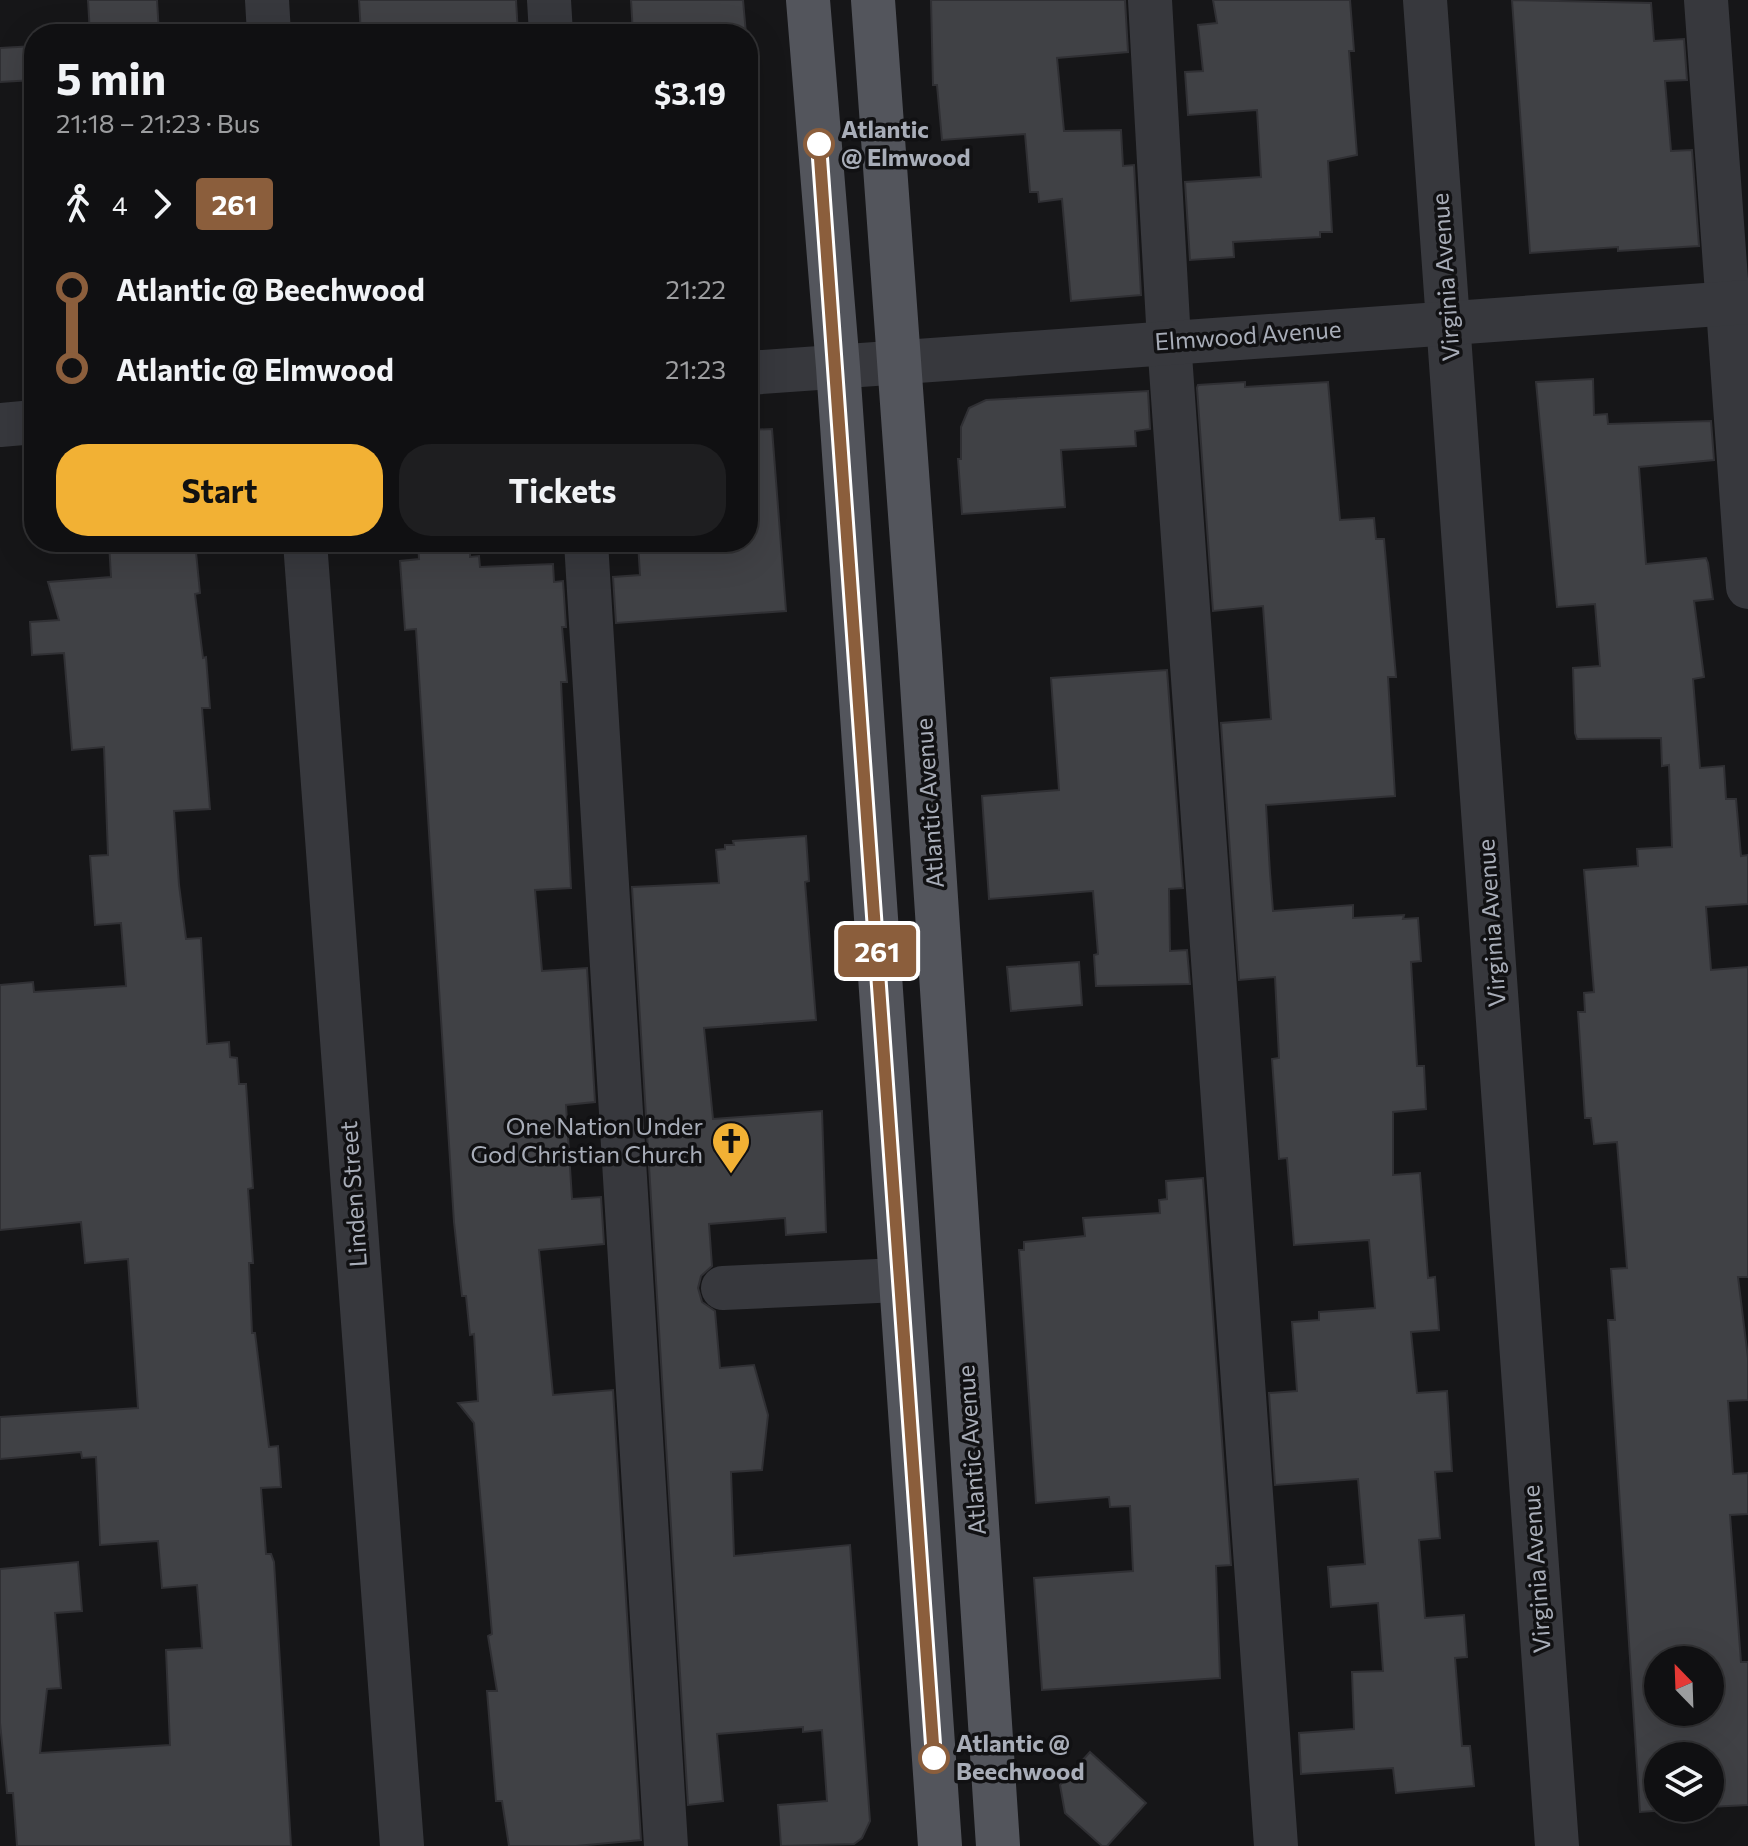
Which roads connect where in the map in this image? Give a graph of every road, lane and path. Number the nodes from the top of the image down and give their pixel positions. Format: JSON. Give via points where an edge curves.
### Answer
{"nodes":[{"id":1,"x":267,"y":0,"type":"edge"},
{"id":2,"x":549,"y":0,"type":"edge"},
{"id":3,"x":808,"y":0,"type":"edge"},
{"id":4,"x":873,"y":0,"type":"edge"},
{"id":5,"x":1150,"y":0,"type":"edge"},
{"id":6,"x":1425,"y":0,"type":"edge"},
{"id":7,"x":1706,"y":0,"type":"edge"},
{"id":8,"x":268,"y":24,"type":"edge"},
{"id":9,"x":550,"y":24,"type":"edge"},
{"id":10,"x":1738,"y":303,"type":"edge"},
{"id":11,"x":1449,"y":323,"type":"junction"},
{"id":12,"x":1169,"y":341,"type":"junction"},
{"id":13,"x":900,"y":363,"type":"junction"},
{"id":14,"x":838,"y":367,"type":"junction"},
{"id":15,"x":758,"y":372,"type":"edge"},
{"id":16,"x":24,"y":423,"type":"edge"},
{"id":17,"x":0,"y":425,"type":"edge"},
{"id":18,"x":306,"y":552,"type":"edge"},
{"id":19,"x":587,"y":552,"type":"edge"},
{"id":20,"x":1748,"y":587,"type":"edge"},
{"id":21,"x":899,"y":1280,"type":"junction"},
{"id":22,"x":723,"y":1288,"type":"dead end"},
{"id":23,"x":402,"y":1846,"type":"edge"},
{"id":24,"x":666,"y":1846,"type":"edge"},
{"id":25,"x":940,"y":1846,"type":"edge"},
{"id":26,"x":998,"y":1846,"type":"edge"},
{"id":27,"x":1276,"y":1846,"type":"edge"},
{"id":28,"x":1557,"y":1846,"type":"edge"}],
"edges":[{"from":1,"to":8,"type":"street"},
{"from":2,"to":9,"type":"street"},
{"from":3,"to":14,"type":"main road"},
{"from":4,"to":13,"type":"main road","name":"Atlantic Avenue"},
{"from":5,"to":12,"type":"street"},
{"from":6,"to":11,"type":"street","name":"Virginia Avenue"},
{"from":7,"to":10,"type":"street"},
{"from":10,"to":11,"type":"street","name":"Elmwood Avenue"},
{"from":10,"to":20,"type":"street"},
{"from":11,"to":12,"type":"street","name":"Elmwood Avenue"},
{"from":11,"to":28,"type":"street","name":"Virginia Avenue"},
{"from":12,"to":13,"type":"street","name":"Elmwood Avenue"},
{"from":12,"to":27,"type":"street"},
{"from":13,"to":14,"type":"street","name":"Elmwood Avenue"},
{"from":13,"to":26,"type":"main road","name":"Atlantic Avenue"},
{"from":14,"to":15,"type":"street","name":"Elmwood Avenue"},
{"from":14,"to":21,"type":"main road"},
{"from":16,"to":17,"type":"street"},
{"from":18,"to":23,"type":"street","name":"Linden Street"},
{"from":19,"to":24,"type":"street"},
{"from":21,"to":22,"type":"street"},
{"from":21,"to":25,"type":"main road"}]}
